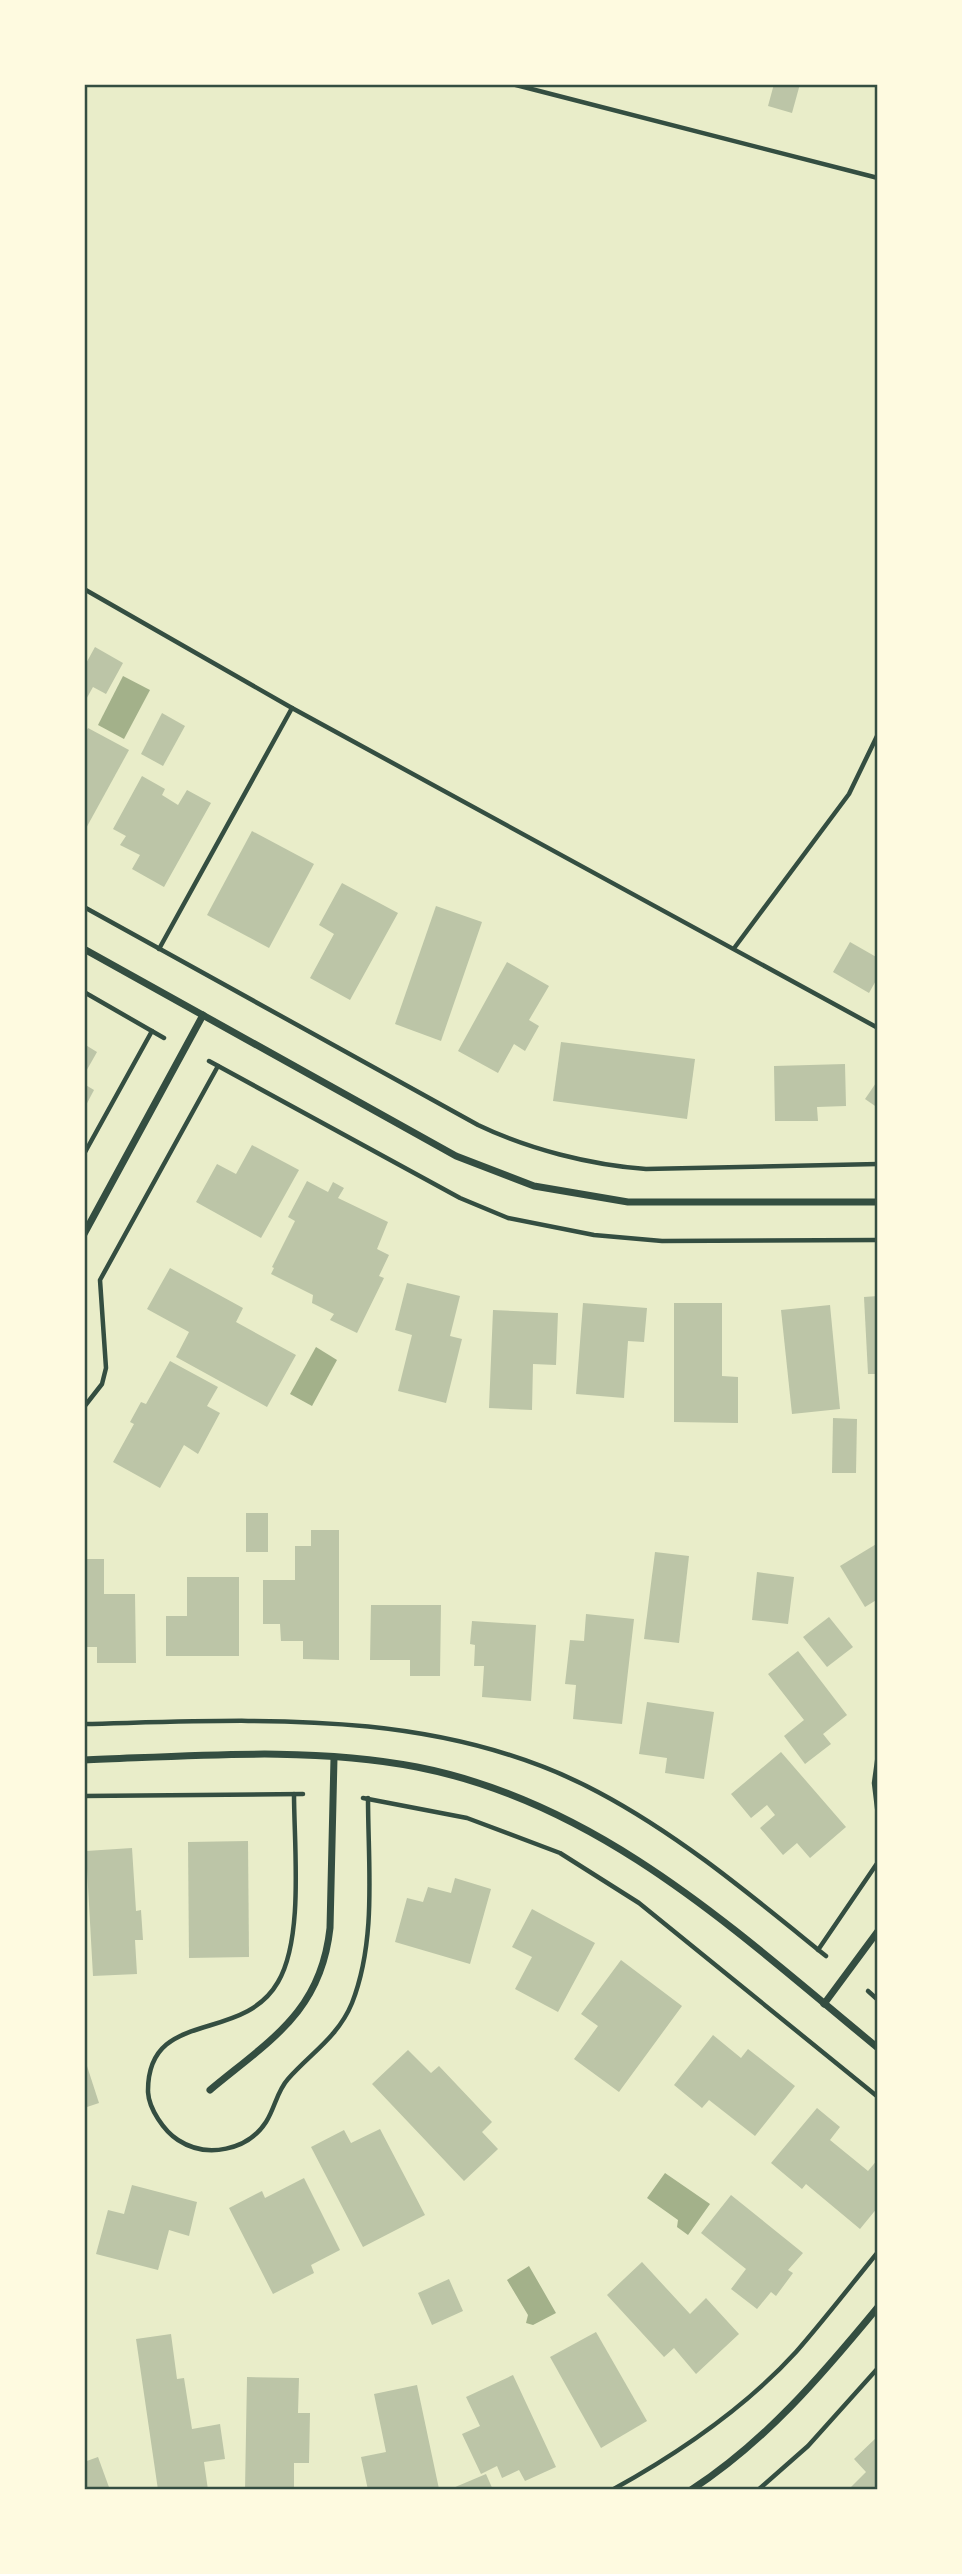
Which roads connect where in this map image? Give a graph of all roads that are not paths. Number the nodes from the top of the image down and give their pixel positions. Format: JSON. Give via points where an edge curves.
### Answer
{"nodes":[{"id":1,"x":84,"y":948,"type":"edge"},
{"id":2,"x":203,"y":1015,"type":"junction"},
{"id":3,"x":878,"y":1202,"type":"edge"},
{"id":4,"x":84,"y":1234,"type":"edge"},
{"id":5,"x":334,"y":1758,"type":"junction"},
{"id":6,"x":84,"y":1760,"type":"edge"},
{"id":7,"x":878,"y":1931,"type":"edge"},
{"id":8,"x":824,"y":2004,"type":"junction"},
{"id":9,"x":878,"y":2048,"type":"edge"},
{"id":10,"x":211,"y":2090,"type":"dead end"},
{"id":11,"x":878,"y":2307,"type":"edge"},
{"id":12,"x":691,"y":2490,"type":"edge"}],
"edges":[{"from":1,"to":2,"type":"street"},
{"from":2,"to":3,"type":"street","via":[[456,1156],[534,1186],[628,1202]]},
{"from":2,"to":4,"type":"street"},
{"from":5,"to":6,"type":"street"},
{"from":5,"to":8,"type":"street","via":[[444,1773],[570,1820],[659,1872]]},
{"from":5,"to":10,"type":"street","via":[[330,1928],[317,1981],[306,2004],[288,2024]]},
{"from":7,"to":8,"type":"street"},
{"from":8,"to":9,"type":"street"},
{"from":11,"to":12,"type":"street","via":[[786,2413]]}]}
